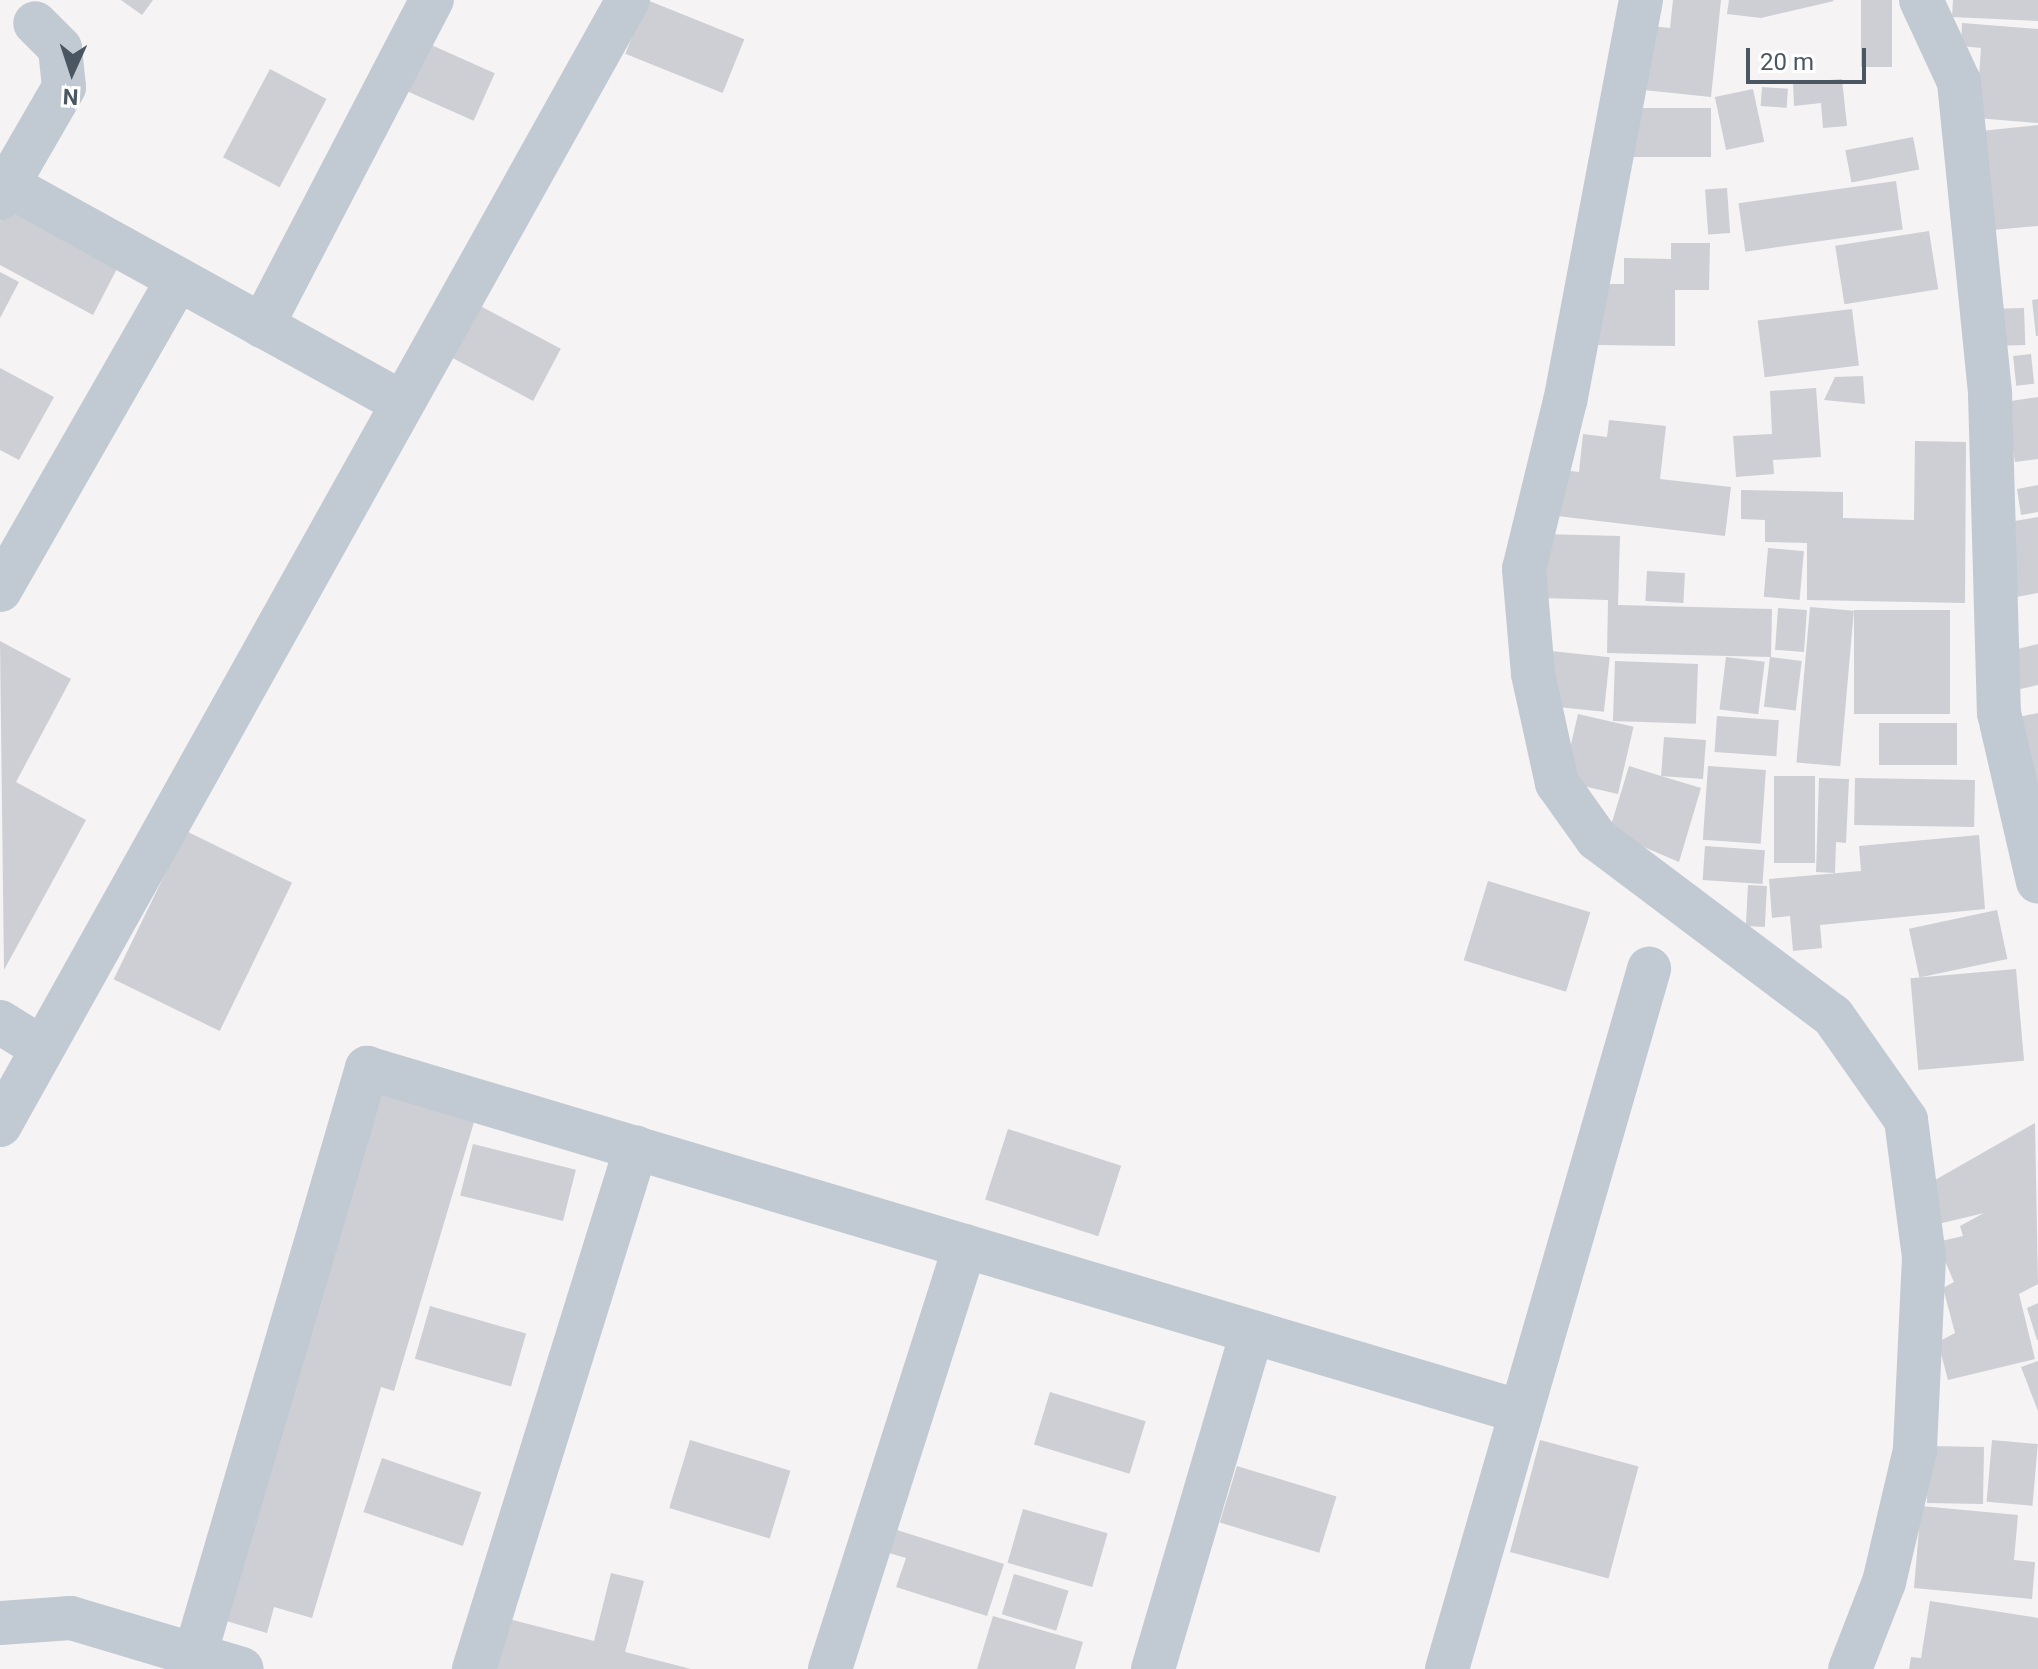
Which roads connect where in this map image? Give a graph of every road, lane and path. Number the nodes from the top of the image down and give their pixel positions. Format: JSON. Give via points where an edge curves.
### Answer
{"nodes":[{"id":1,"x":432,"y":0,"type":"edge"},
{"id":2,"x":628,"y":0,"type":"edge"},
{"id":3,"x":1641,"y":0,"type":"edge"},
{"id":4,"x":1921,"y":0,"type":"edge"},
{"id":5,"x":32,"y":8,"type":"edge"},
{"id":6,"x":3,"y":191,"type":"edge"},
{"id":7,"x":178,"y":279,"type":"junction"},
{"id":8,"x":262,"y":326,"type":"junction"},
{"id":9,"x":402,"y":403,"type":"junction"},
{"id":10,"x":0,"y":590,"type":"edge"},
{"id":11,"x":2038,"y":882,"type":"edge"},
{"id":12,"x":1649,"y":969,"type":"dead end"},
{"id":13,"x":0,"y":1022,"type":"edge"},
{"id":14,"x":42,"y":1048,"type":"junction"},
{"id":15,"x":0,"y":1125,"type":"edge"},
{"id":16,"x":636,"y":1148,"type":"junction"},
{"id":17,"x":965,"y":1246,"type":"junction"},
{"id":18,"x":1252,"y":1332,"type":"junction"},
{"id":19,"x":1521,"y":1412,"type":"junction"},
{"id":20,"x":0,"y":1623,"type":"edge"},
{"id":21,"x":195,"y":1655,"type":"junction"},
{"id":22,"x":242,"y":1669,"type":"edge"},
{"id":23,"x":474,"y":1669,"type":"edge"},
{"id":24,"x":830,"y":1669,"type":"edge"},
{"id":25,"x":1153,"y":1669,"type":"edge"},
{"id":26,"x":1447,"y":1669,"type":"edge"},
{"id":27,"x":1850,"y":1669,"type":"edge"}],
"edges":[{"from":1,"to":8,"type":"street"},
{"from":2,"to":9,"type":"street"},
{"from":3,"to":27,"type":"street","via":[[1565,401],[1524,569],[1533,674],[1557,783],[1597,839],[1833,1016],[1906,1120],[1924,1257],[1915,1450],[1884,1582]]},
{"from":4,"to":11,"type":"street","via":[[1959,82],[1990,394],[1999,713]]},
{"from":5,"to":6,"type":"street","via":[[60,48],[64,87]]},
{"from":6,"to":7,"type":"street"},
{"from":7,"to":8,"type":"street"},
{"from":7,"to":10,"type":"street"},
{"from":8,"to":9,"type":"street"},
{"from":9,"to":14,"type":"street"},
{"from":12,"to":19,"type":"street"},
{"from":13,"to":14,"type":"street"},
{"from":14,"to":15,"type":"street"},
{"from":16,"to":17,"type":"street"},
{"from":16,"to":21,"type":"street","via":[[367,1068]]},
{"from":16,"to":23,"type":"street"},
{"from":17,"to":18,"type":"street"},
{"from":17,"to":24,"type":"street"},
{"from":18,"to":19,"type":"street"},
{"from":18,"to":25,"type":"street"},
{"from":19,"to":26,"type":"street"},
{"from":20,"to":21,"type":"street","via":[[71,1618]]},
{"from":21,"to":22,"type":"street"}]}
